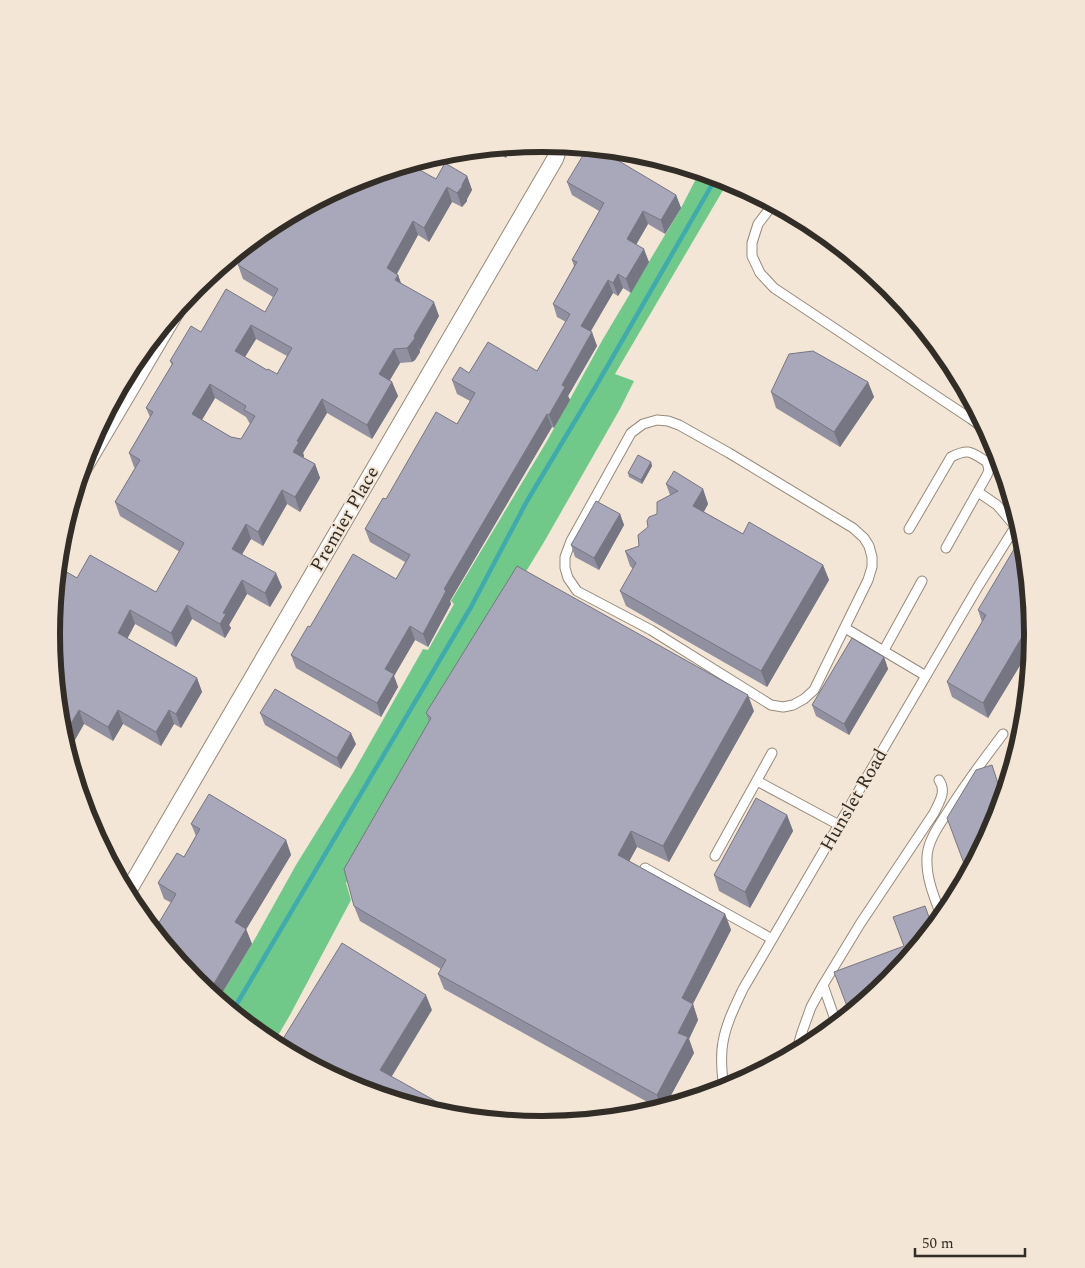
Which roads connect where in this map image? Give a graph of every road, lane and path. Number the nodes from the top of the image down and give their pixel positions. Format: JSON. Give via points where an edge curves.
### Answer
{"nodes":[{"id":1,"x":556,"y":152,"type":"edge"},
{"id":2,"x":770,"y":209,"type":"edge"},
{"id":3,"x":156,"y":345,"type":"edge"},
{"id":4,"x":971,"y":413,"type":"edge"},
{"id":5,"x":105,"y":433,"type":"edge"},
{"id":6,"x":978,"y":492,"type":"junction"},
{"id":7,"x":1011,"y":518,"type":"edge"},
{"id":8,"x":909,"y":529,"type":"dead end"},
{"id":9,"x":1013,"y":529,"type":"edge"},
{"id":10,"x":946,"y":548,"type":"dead end"},
{"id":11,"x":922,"y":581,"type":"dead end"},
{"id":12,"x":845,"y":628,"type":"junction"},
{"id":13,"x":884,"y":650,"type":"junction"},
{"id":14,"x":926,"y":676,"type":"junction"},
{"id":15,"x":1003,"y":734,"type":"dead end"},
{"id":16,"x":772,"y":753,"type":"dead end"},
{"id":17,"x":940,"y":780,"type":"dead end"},
{"id":18,"x":756,"y":781,"type":"junction"},
{"id":19,"x":839,"y":825,"type":"junction"},
{"id":20,"x":715,"y":856,"type":"dead end"},
{"id":21,"x":645,"y":868,"type":"edge"},
{"id":22,"x":131,"y":886,"type":"edge"},
{"id":23,"x":939,"y":909,"type":"edge"},
{"id":24,"x":772,"y":939,"type":"junction"},
{"id":25,"x":823,"y":986,"type":"junction"},
{"id":26,"x":835,"y":1018,"type":"edge"},
{"id":27,"x":802,"y":1032,"type":"junction"},
{"id":28,"x":804,"y":1039,"type":"edge"},
{"id":29,"x":799,"y":1043,"type":"edge"},
{"id":30,"x":723,"y":1082,"type":"edge"}],
"edges":[{"from":1,"to":22,"type":"street","name":"Premier Place"},
{"from":2,"to":4,"type":"lane","via":[[758,224],[752,256],[760,273],[774,288]]},
{"from":3,"to":5,"type":"street"},
{"from":6,"to":7,"type":"lane"},
{"from":6,"to":8,"type":"lane","via":[[988,475],[987,462],[967,451],[960,453],[952,458]]},
{"from":6,"to":10,"type":"lane"},
{"from":9,"to":14,"type":"lane","name":"Hunslet Road"},
{"from":11,"to":13,"type":"lane"},
{"from":12,"to":12,"type":"lane","via":[[872,568],[872,557],[864,538],[679,425],[657,420],[643,424],[631,433],[565,557],[568,578],[577,591],[651,630],[771,705],[783,707],[804,699],[814,690]]},
{"from":12,"to":13,"type":"lane"},
{"from":13,"to":14,"type":"lane"},
{"from":14,"to":19,"type":"lane","name":"Hunslet Road"},
{"from":15,"to":23,"type":"lane","via":[[964,786],[928,847],[928,872]]},
{"from":16,"to":18,"type":"lane"},
{"from":17,"to":25,"type":"lane","via":[[942,797],[934,813]]},
{"from":18,"to":19,"type":"lane"},
{"from":18,"to":20,"type":"lane"},
{"from":19,"to":24,"type":"lane","name":"Hunslet Road"},
{"from":21,"to":24,"type":"lane"},
{"from":24,"to":30,"type":"lane","name":"Hunslet Road","via":[[734,1008],[723,1042]]},
{"from":25,"to":26,"type":"lane"},
{"from":25,"to":27,"type":"lane"},
{"from":27,"to":28,"type":"lane"},
{"from":27,"to":29,"type":"lane"}]}
